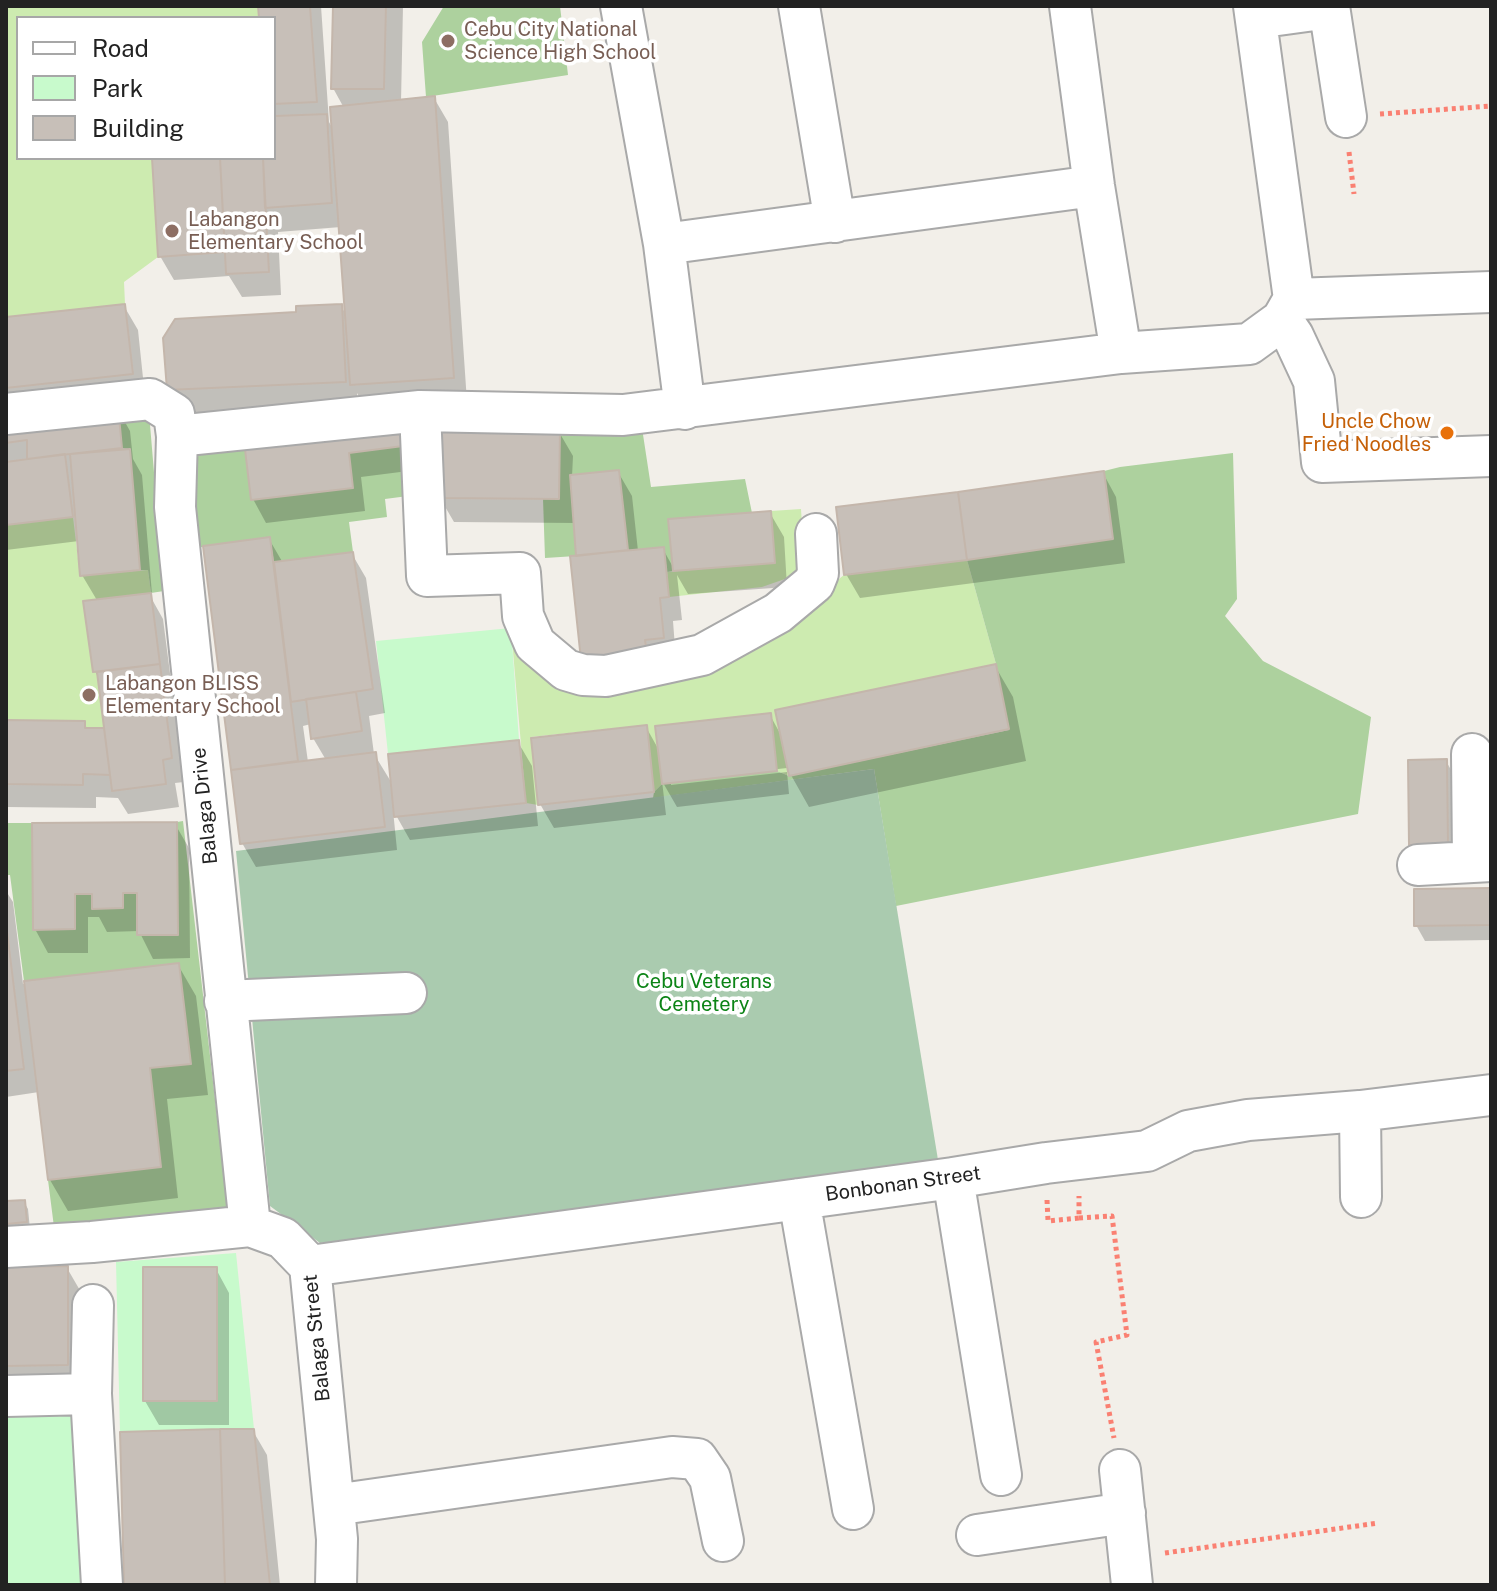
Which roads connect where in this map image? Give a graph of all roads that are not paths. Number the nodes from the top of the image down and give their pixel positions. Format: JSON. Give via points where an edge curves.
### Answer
{"nodes":[{"id":1,"x":621,"y":6,"type":"edge"},
{"id":2,"x":799,"y":6,"type":"edge"},
{"id":3,"x":1070,"y":6,"type":"edge"},
{"id":4,"x":1329,"y":7,"type":"edge"},
{"id":5,"x":1255,"y":12,"type":"edge"},
{"id":6,"x":1346,"y":117,"type":"road end"},
{"id":7,"x":1094,"y":186,"type":"junction"},
{"id":8,"x":835,"y":222,"type":"junction"},
{"id":9,"x":664,"y":244,"type":"junction"},
{"id":10,"x":1491,"y":292,"type":"edge"},
{"id":11,"x":1288,"y":310,"type":"junction"},
{"id":12,"x":1121,"y":353,"type":"junction"},
{"id":13,"x":685,"y":409,"type":"junction"},
{"id":14,"x":420,"y":411,"type":"junction"},
{"id":15,"x":6,"y":414,"type":"edge"},
{"id":16,"x":177,"y":436,"type":"junction"},
{"id":17,"x":1466,"y":449,"type":"edge"},
{"id":18,"x":816,"y":534,"type":"dead end"},
{"id":19,"x":1472,"y":754,"type":"dead end"},
{"id":20,"x":1482,"y":861,"type":"edge"},
{"id":21,"x":1418,"y":865,"type":"dead end"},
{"id":22,"x":406,"y":993,"type":"dead end"},
{"id":23,"x":225,"y":1001,"type":"junction"},
{"id":24,"x":1491,"y":1095,"type":"edge"},
{"id":25,"x":1360,"y":1111,"type":"junction"},
{"id":26,"x":953,"y":1178,"type":"junction"},
{"id":27,"x":1361,"y":1197,"type":"dead end"},
{"id":28,"x":799,"y":1199,"type":"junction"},
{"id":29,"x":250,"y":1226,"type":"junction"},
{"id":30,"x":6,"y":1247,"type":"edge"},
{"id":31,"x":310,"y":1266,"type":"junction"},
{"id":32,"x":93,"y":1305,"type":"dead end"},
{"id":33,"x":91,"y":1394,"type":"junction"},
{"id":34,"x":6,"y":1396,"type":"edge"},
{"id":35,"x":1120,"y":1470,"type":"road end"},
{"id":36,"x":1001,"y":1475,"type":"dead end"},
{"id":37,"x":334,"y":1505,"type":"junction"},
{"id":38,"x":853,"y":1509,"type":"dead end"},
{"id":39,"x":1125,"y":1513,"type":"junction"},
{"id":40,"x":977,"y":1535,"type":"dead end"},
{"id":41,"x":723,"y":1541,"type":"dead end"},
{"id":42,"x":1130,"y":1572,"type":"edge"},
{"id":43,"x":102,"y":1585,"type":"edge"},
{"id":44,"x":336,"y":1585,"type":"edge"}],
"edges":[{"from":1,"to":9,"type":"street"},
{"from":2,"to":8,"type":"street"},
{"from":3,"to":7,"type":"street"},
{"from":4,"to":5,"type":"street"},
{"from":4,"to":6,"type":"street"},
{"from":5,"to":11,"type":"street"},
{"from":7,"to":8,"type":"street"},
{"from":7,"to":12,"type":"street"},
{"from":8,"to":9,"type":"street"},
{"from":9,"to":13,"type":"street"},
{"from":10,"to":11,"type":"street"},
{"from":11,"to":12,"type":"street","via":[[1249,344]]},
{"from":11,"to":17,"type":"street","via":[[1293,336],[1314,381],[1322,462]]},
{"from":12,"to":13,"type":"street"},
{"from":13,"to":14,"type":"street","via":[[623,415]]},
{"from":14,"to":16,"type":"street"},
{"from":14,"to":18,"type":"street","via":[[427,576],[520,573],[523,616],[535,644],[566,670],[606,676],[702,655],[778,613],[814,583]]},
{"from":15,"to":16,"type":"street","via":[[150,399],[174,414]]},
{"from":16,"to":23,"type":"street","name":"Balaga Drive","via":[[175,507]]},
{"from":19,"to":20,"type":"street"},
{"from":20,"to":21,"type":"street"},
{"from":22,"to":23,"type":"street"},
{"from":23,"to":29,"type":"street","name":"Balaga Drive"},
{"from":24,"to":25,"type":"street","name":"Bonbonan Street"},
{"from":25,"to":26,"type":"street","name":"Bonbonan Street","via":[[1248,1120],[1188,1131],[1147,1151]]},
{"from":25,"to":27,"type":"street"},
{"from":26,"to":28,"type":"street","name":"Bonbonan Street"},
{"from":26,"to":36,"type":"street"},
{"from":28,"to":31,"type":"street","name":"Bonbonan Street"},
{"from":28,"to":38,"type":"street"},
{"from":29,"to":30,"type":"street","name":"Balaga Street"},
{"from":29,"to":31,"type":"street","name":"Balaga Street","via":[[283,1238]]},
{"from":31,"to":37,"type":"street","name":"Balaga Street"},
{"from":32,"to":33,"type":"street"},
{"from":33,"to":34,"type":"street"},
{"from":33,"to":43,"type":"street"},
{"from":35,"to":39,"type":"street"},
{"from":37,"to":41,"type":"street","via":[[672,1457],[697,1459],[710,1478]]},
{"from":37,"to":44,"type":"street","name":"Balaga Street"},
{"from":39,"to":40,"type":"street"},
{"from":39,"to":42,"type":"street"}]}
